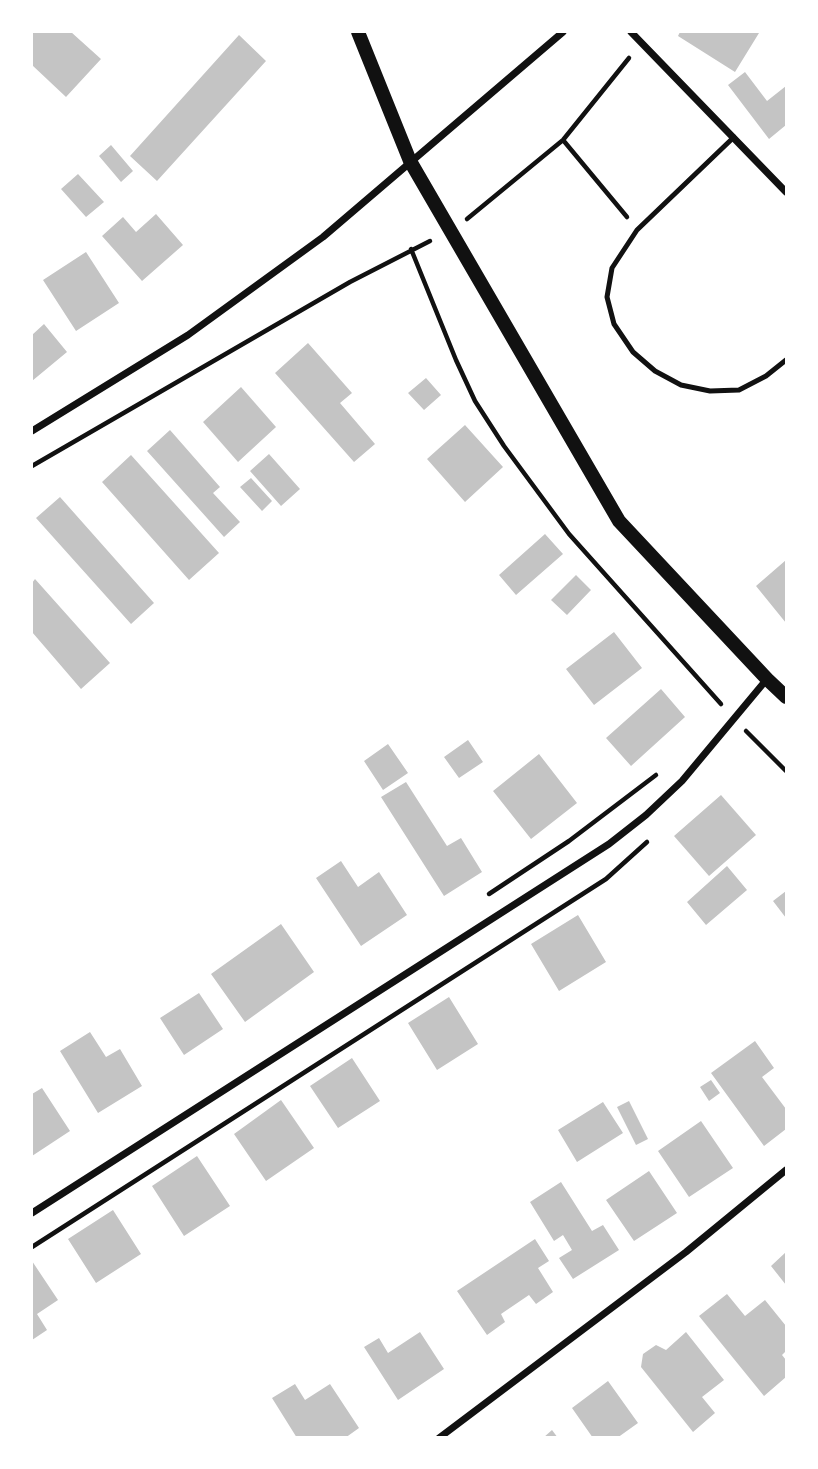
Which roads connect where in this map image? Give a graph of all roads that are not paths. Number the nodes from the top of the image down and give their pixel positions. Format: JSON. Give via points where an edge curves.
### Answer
{"nodes":[{"id":1,"x":358,"y":32,"type":"edge"},
{"id":2,"x":564,"y":32,"type":"edge"},
{"id":3,"x":631,"y":32,"type":"edge"},
{"id":4,"x":735,"y":137,"type":"junction"},
{"id":5,"x":410,"y":161,"type":"junction"},
{"id":6,"x":786,"y":192,"type":"edge"},
{"id":7,"x":786,"y":360,"type":"edge"},
{"id":8,"x":32,"y":431,"type":"edge"},
{"id":9,"x":767,"y":680,"type":"junction"},
{"id":10,"x":786,"y":697,"type":"edge"},
{"id":11,"x":786,"y":1170,"type":"edge"},
{"id":12,"x":32,"y":1213,"type":"edge"},
{"id":13,"x":439,"y":1437,"type":"edge"}],
"edges":[{"from":1,"to":5,"type":"main road"},
{"from":2,"to":5,"type":"street"},
{"from":3,"to":4,"type":"street"},
{"from":4,"to":6,"type":"street"},
{"from":4,"to":7,"type":"lane","via":[[637,230],[612,268],[607,297],[614,324],[633,352],[681,385],[739,390]]},
{"from":5,"to":8,"type":"street","via":[[323,237],[188,335]]},
{"from":5,"to":9,"type":"main road","via":[[619,521]]},
{"from":9,"to":10,"type":"main road"},
{"from":9,"to":12,"type":"street","via":[[682,781],[609,844]]},
{"from":11,"to":13,"type":"street"}]}
